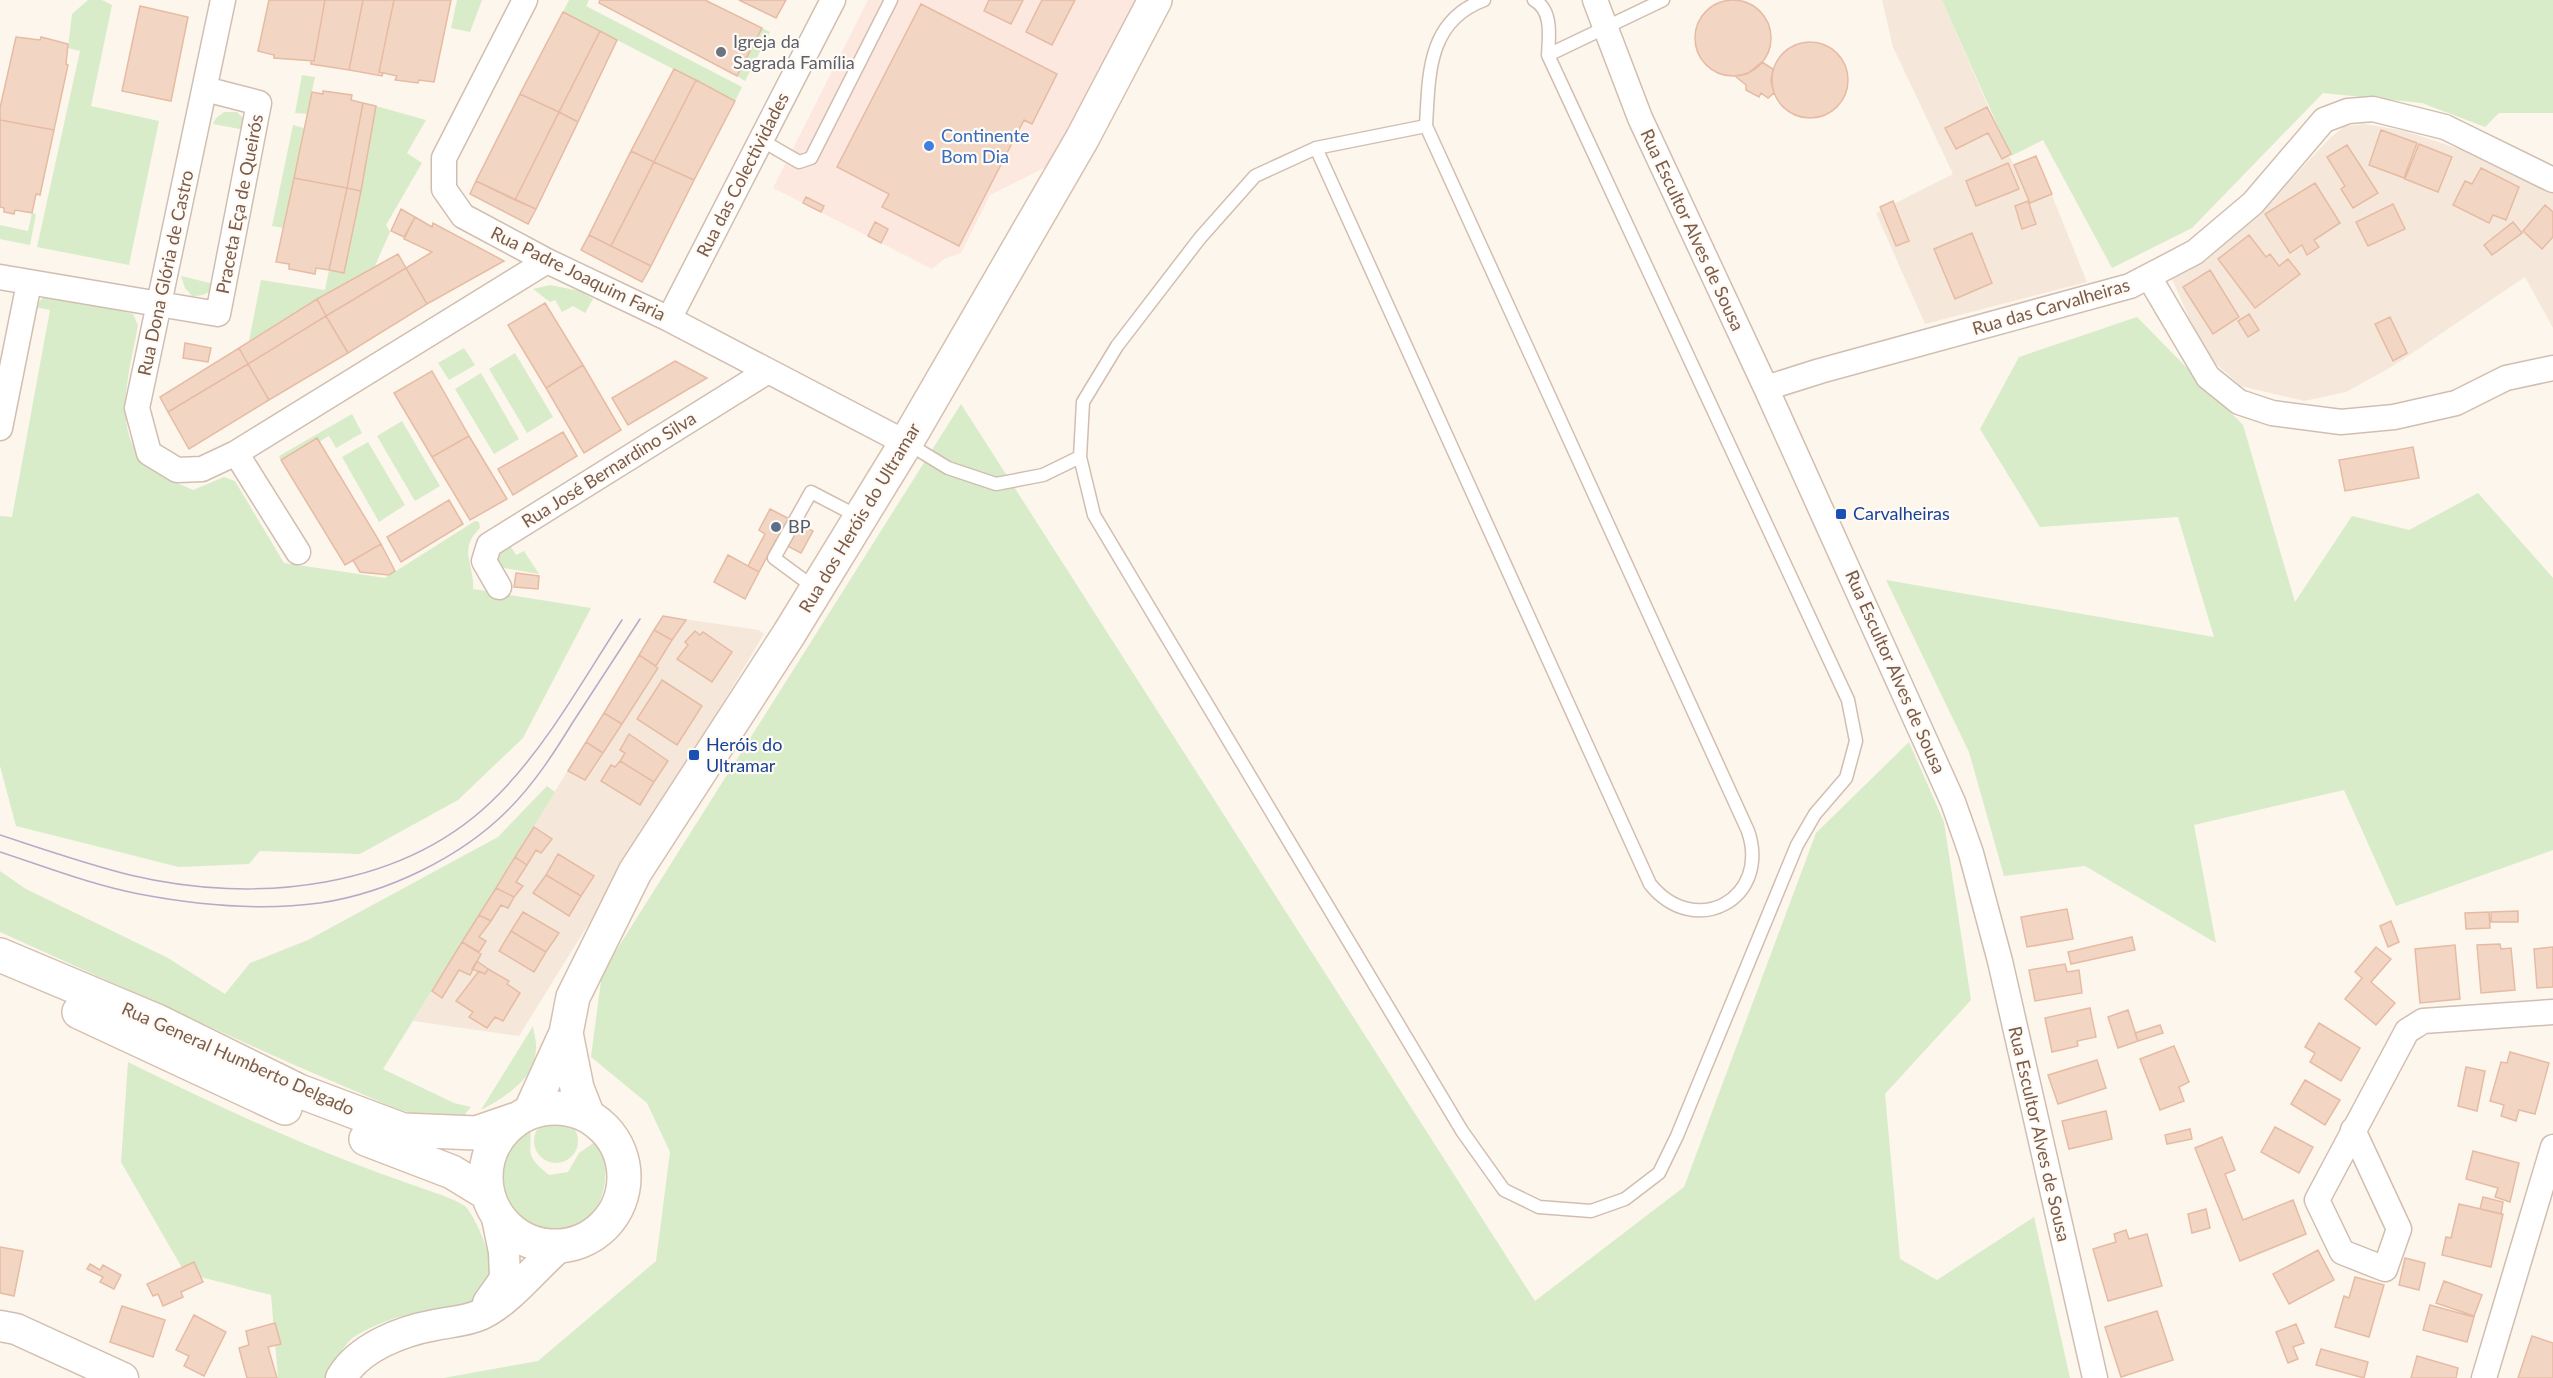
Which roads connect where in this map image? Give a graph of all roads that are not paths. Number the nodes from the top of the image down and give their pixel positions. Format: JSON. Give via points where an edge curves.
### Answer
{"nodes":[{"id":1,"x":223,"y":0,"type":"edge"},
{"id":2,"x":525,"y":0,"type":"edge"},
{"id":3,"x":832,"y":0,"type":"edge"},
{"id":4,"x":891,"y":0,"type":"edge"},
{"id":5,"x":1155,"y":0,"type":"edge"},
{"id":6,"x":1484,"y":0,"type":"edge"},
{"id":7,"x":1534,"y":0,"type":"edge"},
{"id":8,"x":1595,"y":0,"type":"edge"},
{"id":9,"x":1663,"y":0,"type":"edge"},
{"id":10,"x":1604,"y":28,"type":"junction"},
{"id":11,"x":1548,"y":55,"type":"junction"},
{"id":12,"x":205,"y":89,"type":"junction"},
{"id":13,"x":1426,"y":126,"type":"junction"},
{"id":14,"x":760,"y":140,"type":"junction"},
{"id":15,"x":1316,"y":148,"type":"junction"},
{"id":16,"x":2553,"y":180,"type":"edge"},
{"id":17,"x":547,"y":261,"type":"junction"},
{"id":18,"x":0,"y":277,"type":"edge"},
{"id":19,"x":2149,"y":277,"type":"junction"},
{"id":20,"x":30,"y":283,"type":"junction"},
{"id":21,"x":159,"y":304,"type":"junction"},
{"id":22,"x":669,"y":319,"type":"junction"},
{"id":23,"x":2553,"y":368,"type":"edge"},
{"id":24,"x":768,"y":371,"type":"junction"},
{"id":25,"x":1766,"y":388,"type":"junction"},
{"id":26,"x":0,"y":428,"type":"edge"},
{"id":27,"x":906,"y":442,"type":"junction"},
{"id":28,"x":236,"y":453,"type":"junction"},
{"id":29,"x":1080,"y":457,"type":"junction"},
{"id":30,"x":861,"y":518,"type":"junction"},
{"id":31,"x":298,"y":552,"type":"dead end"},
{"id":32,"x":499,"y":587,"type":"dead end"},
{"id":33,"x":816,"y":590,"type":"junction"},
{"id":34,"x":0,"y":955,"type":"edge"},
{"id":35,"x":0,"y":977,"type":"edge"},
{"id":36,"x":2553,"y":1012,"type":"edge"},
{"id":37,"x":566,"y":1034,"type":"junction"},
{"id":38,"x":523,"y":1115,"type":"junction"},
{"id":39,"x":588,"y":1116,"type":"junction"},
{"id":40,"x":2353,"y":1130,"type":"junction"},
{"id":41,"x":2553,"y":1147,"type":"edge"},
{"id":42,"x":2547,"y":1189,"type":"edge"},
{"id":43,"x":492,"y":1203,"type":"junction"},
{"id":44,"x":560,"y":1246,"type":"junction"},
{"id":45,"x":479,"y":1316,"type":"junction"},
{"id":46,"x":0,"y":1326,"type":"edge"},
{"id":47,"x":123,"y":1378,"type":"edge"},
{"id":48,"x":341,"y":1378,"type":"edge"},
{"id":49,"x":2095,"y":1378,"type":"edge"},
{"id":50,"x":2484,"y":1378,"type":"edge"}],
"edges":[{"from":1,"to":12,"type":"street","name":"Rua Dona Glória de Castro"},
{"from":2,"to":17,"type":"street","name":"Rua Padre Joaquim Faria","via":[[444,159],[444,189],[463,216]]},
{"from":3,"to":14,"type":"street","name":"Rua das Colectividades"},
{"from":4,"to":14,"type":"lane","via":[[811,158],[799,162]]},
{"from":5,"to":27,"type":"main road","name":"Rua dos Heróis do Ultramar","via":[[1082,139]]},
{"from":6,"to":13,"type":"lane","via":[[1452,21],[1433,50]]},
{"from":7,"to":11,"type":"lane","via":[[1541,4],[1549,23]]},
{"from":8,"to":10,"type":"street","name":"Rua Escultor Alves de Sousa"},
{"from":9,"to":10,"type":"lane"},
{"from":10,"to":11,"type":"lane"},
{"from":10,"to":25,"type":"street","name":"Rua Escultor Alves de Sousa","via":[[1640,118]]},
{"from":11,"to":29,"type":"lane","via":[[1848,700],[1856,741],[1846,778],[1815,814],[1797,845],[1659,1173],[1625,1199],[1591,1211],[1539,1207],[1504,1190],[1462,1131],[1094,515]]},
{"from":12,"to":21,"type":"street","name":"Rua Dona Glória de Castro"},
{"from":12,"to":21,"type":"street","name":"Praceta Eça de Queirós","via":[[260,103],[218,314]]},
{"from":13,"to":15,"type":"lane"},
{"from":13,"to":15,"type":"lane","via":[[1748,831],[1753,852],[1750,876],[1738,894],[1720,907],[1688,910],[1659,896],[1650,884]]},
{"from":14,"to":22,"type":"street","name":"Rua das Colectividades"},
{"from":15,"to":29,"type":"lane","via":[[1255,176],[1200,238],[1117,346],[1083,402]]},
{"from":16,"to":19,"type":"street","name":"Rua das Carvalheiras","via":[[2445,128],[2373,109],[2348,111],[2324,120],[2253,203],[2195,252]]},
{"from":17,"to":22,"type":"street","name":"Rua Padre Joaquim Faria"},
{"from":17,"to":28,"type":"street","name":"Rua Dona Glória de Castro"},
{"from":18,"to":20,"type":"street","name":"Praceta Eça de Queirós"},
{"from":19,"to":23,"type":"street","via":[[2208,377],[2239,402],[2272,413],[2341,422],[2394,417],[2456,403],[2506,378]]},
{"from":19,"to":25,"type":"street","name":"Rua das Carvalheiras","via":[[2130,286]]},
{"from":20,"to":21,"type":"street","name":"Praceta Eça de Queirós"},
{"from":20,"to":26,"type":"street"},
{"from":21,"to":28,"type":"street","name":"Rua Dona Glória de Castro","via":[[137,408],[150,453],[177,470],[202,469]]},
{"from":22,"to":24,"type":"street","name":"Rua Padre Joaquim Faria"},
{"from":24,"to":27,"type":"street","name":"Rua Padre Joaquim Faria"},
{"from":24,"to":32,"type":"street","name":"Rua José Bernardino Silva","via":[[489,545],[484,561]]},
{"from":25,"to":49,"type":"street","name":"Rua Escultor Alves de Sousa","via":[[1936,760],[1971,853],[2000,961]]},
{"from":27,"to":29,"type":"lane","via":[[948,468],[996,484],[1043,475]]},
{"from":27,"to":30,"type":"main road","name":"Rua dos Heróis do Ultramar"},
{"from":28,"to":31,"type":"street"},
{"from":30,"to":33,"type":"main road","name":"Rua dos Heróis do Ultramar"},
{"from":30,"to":33,"type":"lane","via":[[811,492],[774,558]]},
{"from":33,"to":37,"type":"main road","name":"Rua dos Heróis do Ultramar","via":[[635,872],[573,997]]},
{"from":34,"to":38,"type":"main road","name":"Rua General Humberto Delgado","via":[[157,1021],[299,1091],[403,1130],[476,1133]]},
{"from":35,"to":43,"type":"main road","name":"Rua General Humberto Delgado","via":[[274,1103],[444,1168]]},
{"from":36,"to":40,"type":"street","via":[[2423,1021],[2407,1032]]},
{"from":37,"to":38,"type":"main road","name":"Rua dos Heróis do Ultramar"},
{"from":37,"to":39,"type":"main road","name":"Rua dos Heróis do Ultramar"},
{"from":38,"to":39,"type":"main road","via":[[549,1107]]},
{"from":38,"to":43,"type":"main road","via":[[501,1133],[490,1151],[486,1172]]},
{"from":39,"to":44,"type":"main road","via":[[606,1130],[618,1148],[624,1169],[623,1191],[615,1212],[601,1229],[582,1241]]},
{"from":40,"to":40,"type":"street","via":[[2317,1200],[2342,1252],[2385,1269],[2399,1229]]},
{"from":41,"to":42,"type":"street"},
{"from":42,"to":50,"type":"street"},
{"from":43,"to":44,"type":"main road","via":[[508,1228],[524,1239]]},
{"from":43,"to":45,"type":"street","via":[[504,1252],[505,1279]]},
{"from":44,"to":45,"type":"street","via":[[498,1305]]},
{"from":45,"to":48,"type":"street","via":[[431,1325],[378,1343]]},
{"from":46,"to":47,"type":"street","via":[[16,1329]]}]}
